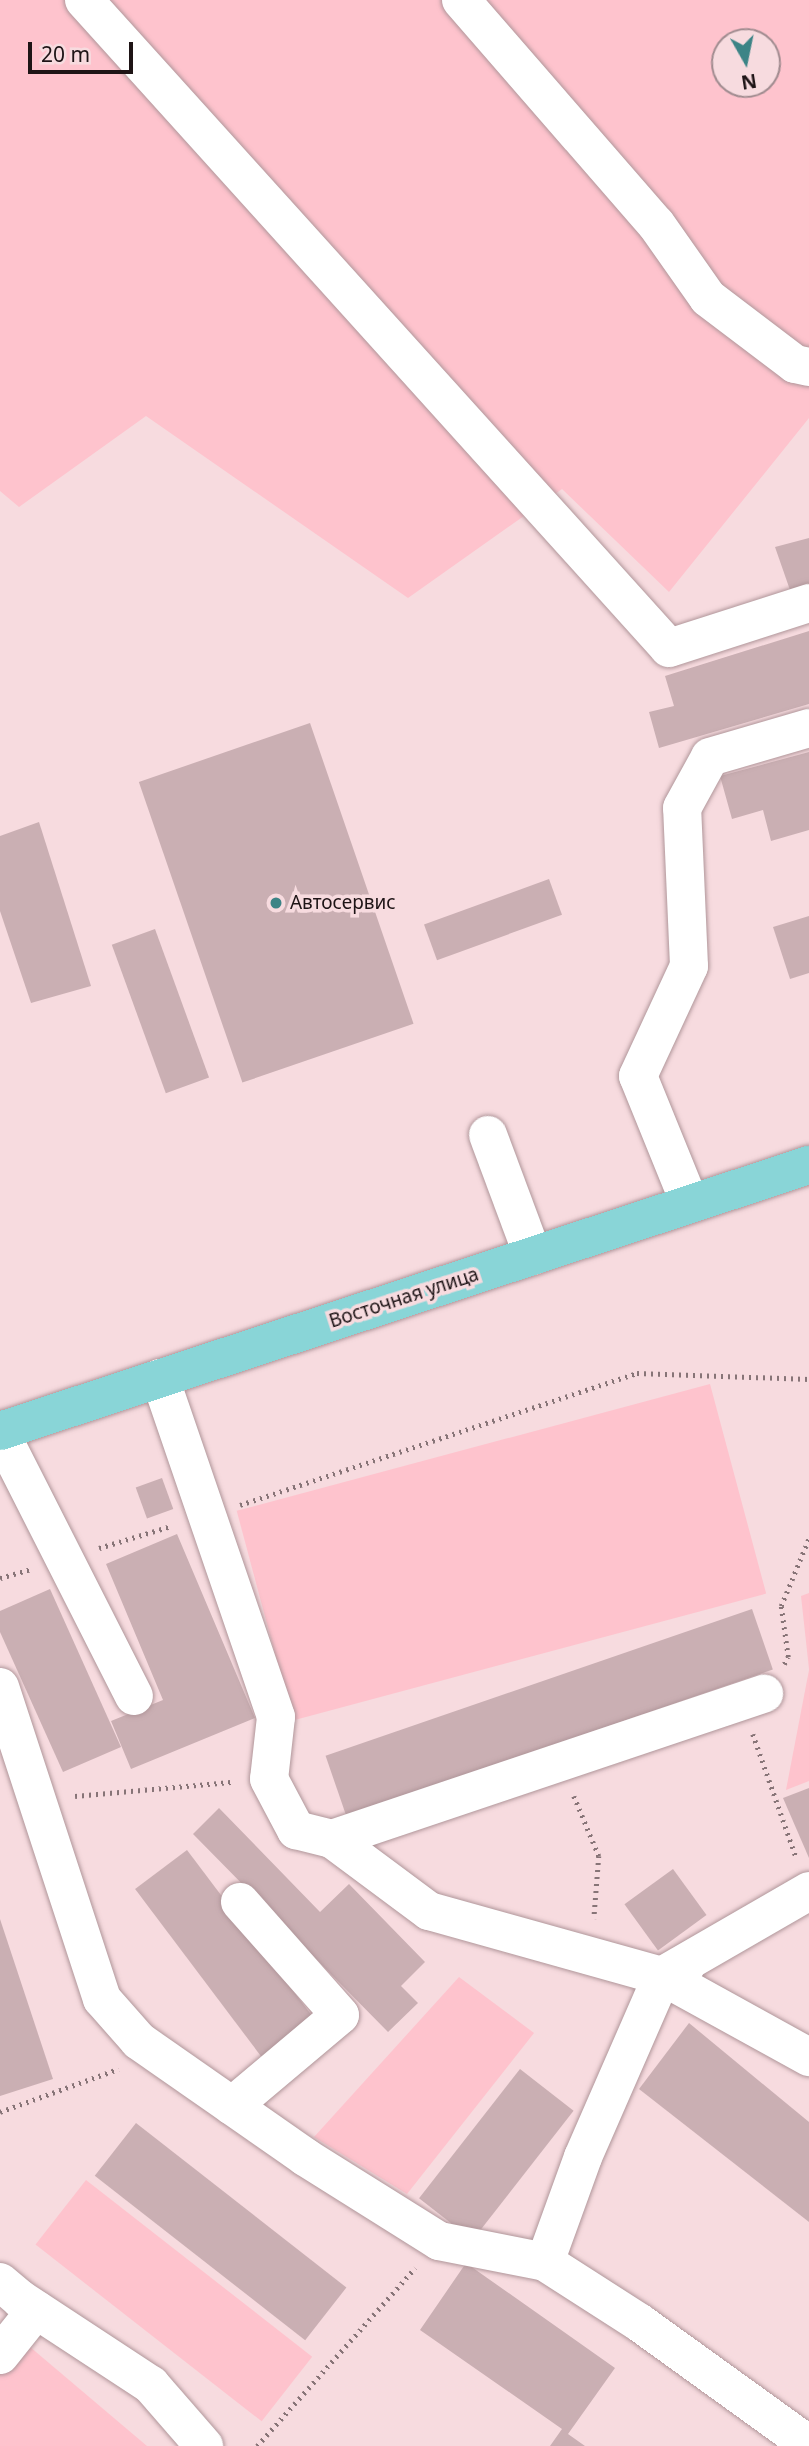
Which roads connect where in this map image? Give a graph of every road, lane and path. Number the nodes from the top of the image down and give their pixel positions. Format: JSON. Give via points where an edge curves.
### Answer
{"nodes":[{"id":1,"x":84,"y":0,"type":"edge"},
{"id":2,"x":461,"y":0,"type":"edge"},
{"id":3,"x":809,"y":368,"type":"edge"},
{"id":4,"x":809,"y":603,"type":"edge"},
{"id":5,"x":809,"y":728,"type":"edge"},
{"id":6,"x":488,"y":1135,"type":"dead end"},
{"id":7,"x":809,"y":1165,"type":"edge"},
{"id":8,"x":690,"y":1204,"type":"junction"},
{"id":9,"x":533,"y":1256,"type":"junction"},
{"id":10,"x":160,"y":1378,"type":"junction"},
{"id":11,"x":809,"y":1379,"type":"edge"},
{"id":12,"x":0,"y":1432,"type":"edge"},
{"id":13,"x":207,"y":1516,"type":"junction"},
{"id":14,"x":809,"y":1538,"type":"edge"},
{"id":15,"x":64,"y":1559,"type":"junction"},
{"id":16,"x":0,"y":1578,"type":"edge"},
{"id":17,"x":0,"y":1687,"type":"edge"},
{"id":18,"x":134,"y":1696,"type":"dead end"},
{"id":19,"x":753,"y":1698,"type":"junction"},
{"id":20,"x":560,"y":1763,"type":"junction"},
{"id":21,"x":269,"y":1779,"type":"junction"},
{"id":22,"x":37,"y":1799,"type":"junction"},
{"id":23,"x":332,"y":1839,"type":"junction"},
{"id":24,"x":805,"y":1875,"type":"edge"},
{"id":25,"x":240,"y":1902,"type":"dead end"},
{"id":26,"x":809,"y":1917,"type":"edge"},
{"id":27,"x":590,"y":1957,"type":"junction"},
{"id":28,"x":662,"y":1976,"type":"junction"},
{"id":29,"x":158,"y":2054,"type":"junction"},
{"id":30,"x":809,"y":2057,"type":"edge"},
{"id":31,"x":232,"y":2106,"type":"junction"},
{"id":32,"x":0,"y":2112,"type":"edge"},
{"id":33,"x":439,"y":2241,"type":"junction"},
{"id":34,"x":545,"y":2262,"type":"junction"},
{"id":35,"x":0,"y":2282,"type":"edge"},
{"id":36,"x":36,"y":2311,"type":"junction"},
{"id":37,"x":0,"y":2355,"type":"edge"},
{"id":38,"x":805,"y":2441,"type":"edge"},
{"id":39,"x":204,"y":2446,"type":"edge"},
{"id":40,"x":257,"y":2446,"type":"edge"}],
"edges":[{"from":1,"to":4,"type":"lane","via":[[669,648]]},
{"from":2,"to":3,"type":"lane","via":[[656,224],[708,298],[795,364]]},
{"from":5,"to":8,"type":"lane","via":[[710,757],[682,808],[689,966],[638,1076]]},
{"from":6,"to":9,"type":"lane"},
{"from":7,"to":8,"type":"main road","name":"Восточная улица"},
{"from":8,"to":9,"type":"main road","name":"Восточная улица"},
{"from":9,"to":10,"type":"main road","name":"Восточная улица"},
{"from":10,"to":12,"type":"main road","name":"Восточная улица"},
{"from":10,"to":13,"type":"lane"},
{"from":11,"to":13,"type":"path","via":[[637,1373]]},
{"from":12,"to":15,"type":"lane"},
{"from":13,"to":15,"type":"path"},
{"from":13,"to":21,"type":"lane","via":[[276,1717]]},
{"from":14,"to":19,"type":"path","via":[[781,1606],[788,1657]]},
{"from":15,"to":16,"type":"path"},
{"from":15,"to":18,"type":"lane"},
{"from":17,"to":22,"type":"lane"},
{"from":19,"to":20,"type":"lane"},
{"from":19,"to":24,"type":"path","via":[[793,1855]]},
{"from":20,"to":23,"type":"lane"},
{"from":20,"to":27,"type":"path","via":[[598,1856]]},
{"from":21,"to":22,"type":"path"},
{"from":21,"to":23,"type":"lane","via":[[296,1830]]},
{"from":22,"to":29,"type":"lane","via":[[102,1999],[139,2041]]},
{"from":23,"to":27,"type":"lane","via":[[429,1911]]},
{"from":24,"to":28,"type":"lane"},
{"from":25,"to":31,"type":"lane","via":[[340,2015]]},
{"from":26,"to":28,"type":"lane"},
{"from":27,"to":28,"type":"lane"},
{"from":28,"to":30,"type":"lane"},
{"from":28,"to":34,"type":"lane","via":[[583,2157]]},
{"from":29,"to":31,"type":"lane"},
{"from":29,"to":32,"type":"path"},
{"from":31,"to":33,"type":"lane"},
{"from":33,"to":34,"type":"lane"},
{"from":33,"to":40,"type":"path"},
{"from":34,"to":38,"type":"lane","via":[[640,2323]]},
{"from":35,"to":36,"type":"lane"},
{"from":36,"to":37,"type":"lane"},
{"from":36,"to":39,"type":"lane","via":[[151,2385]]}]}
